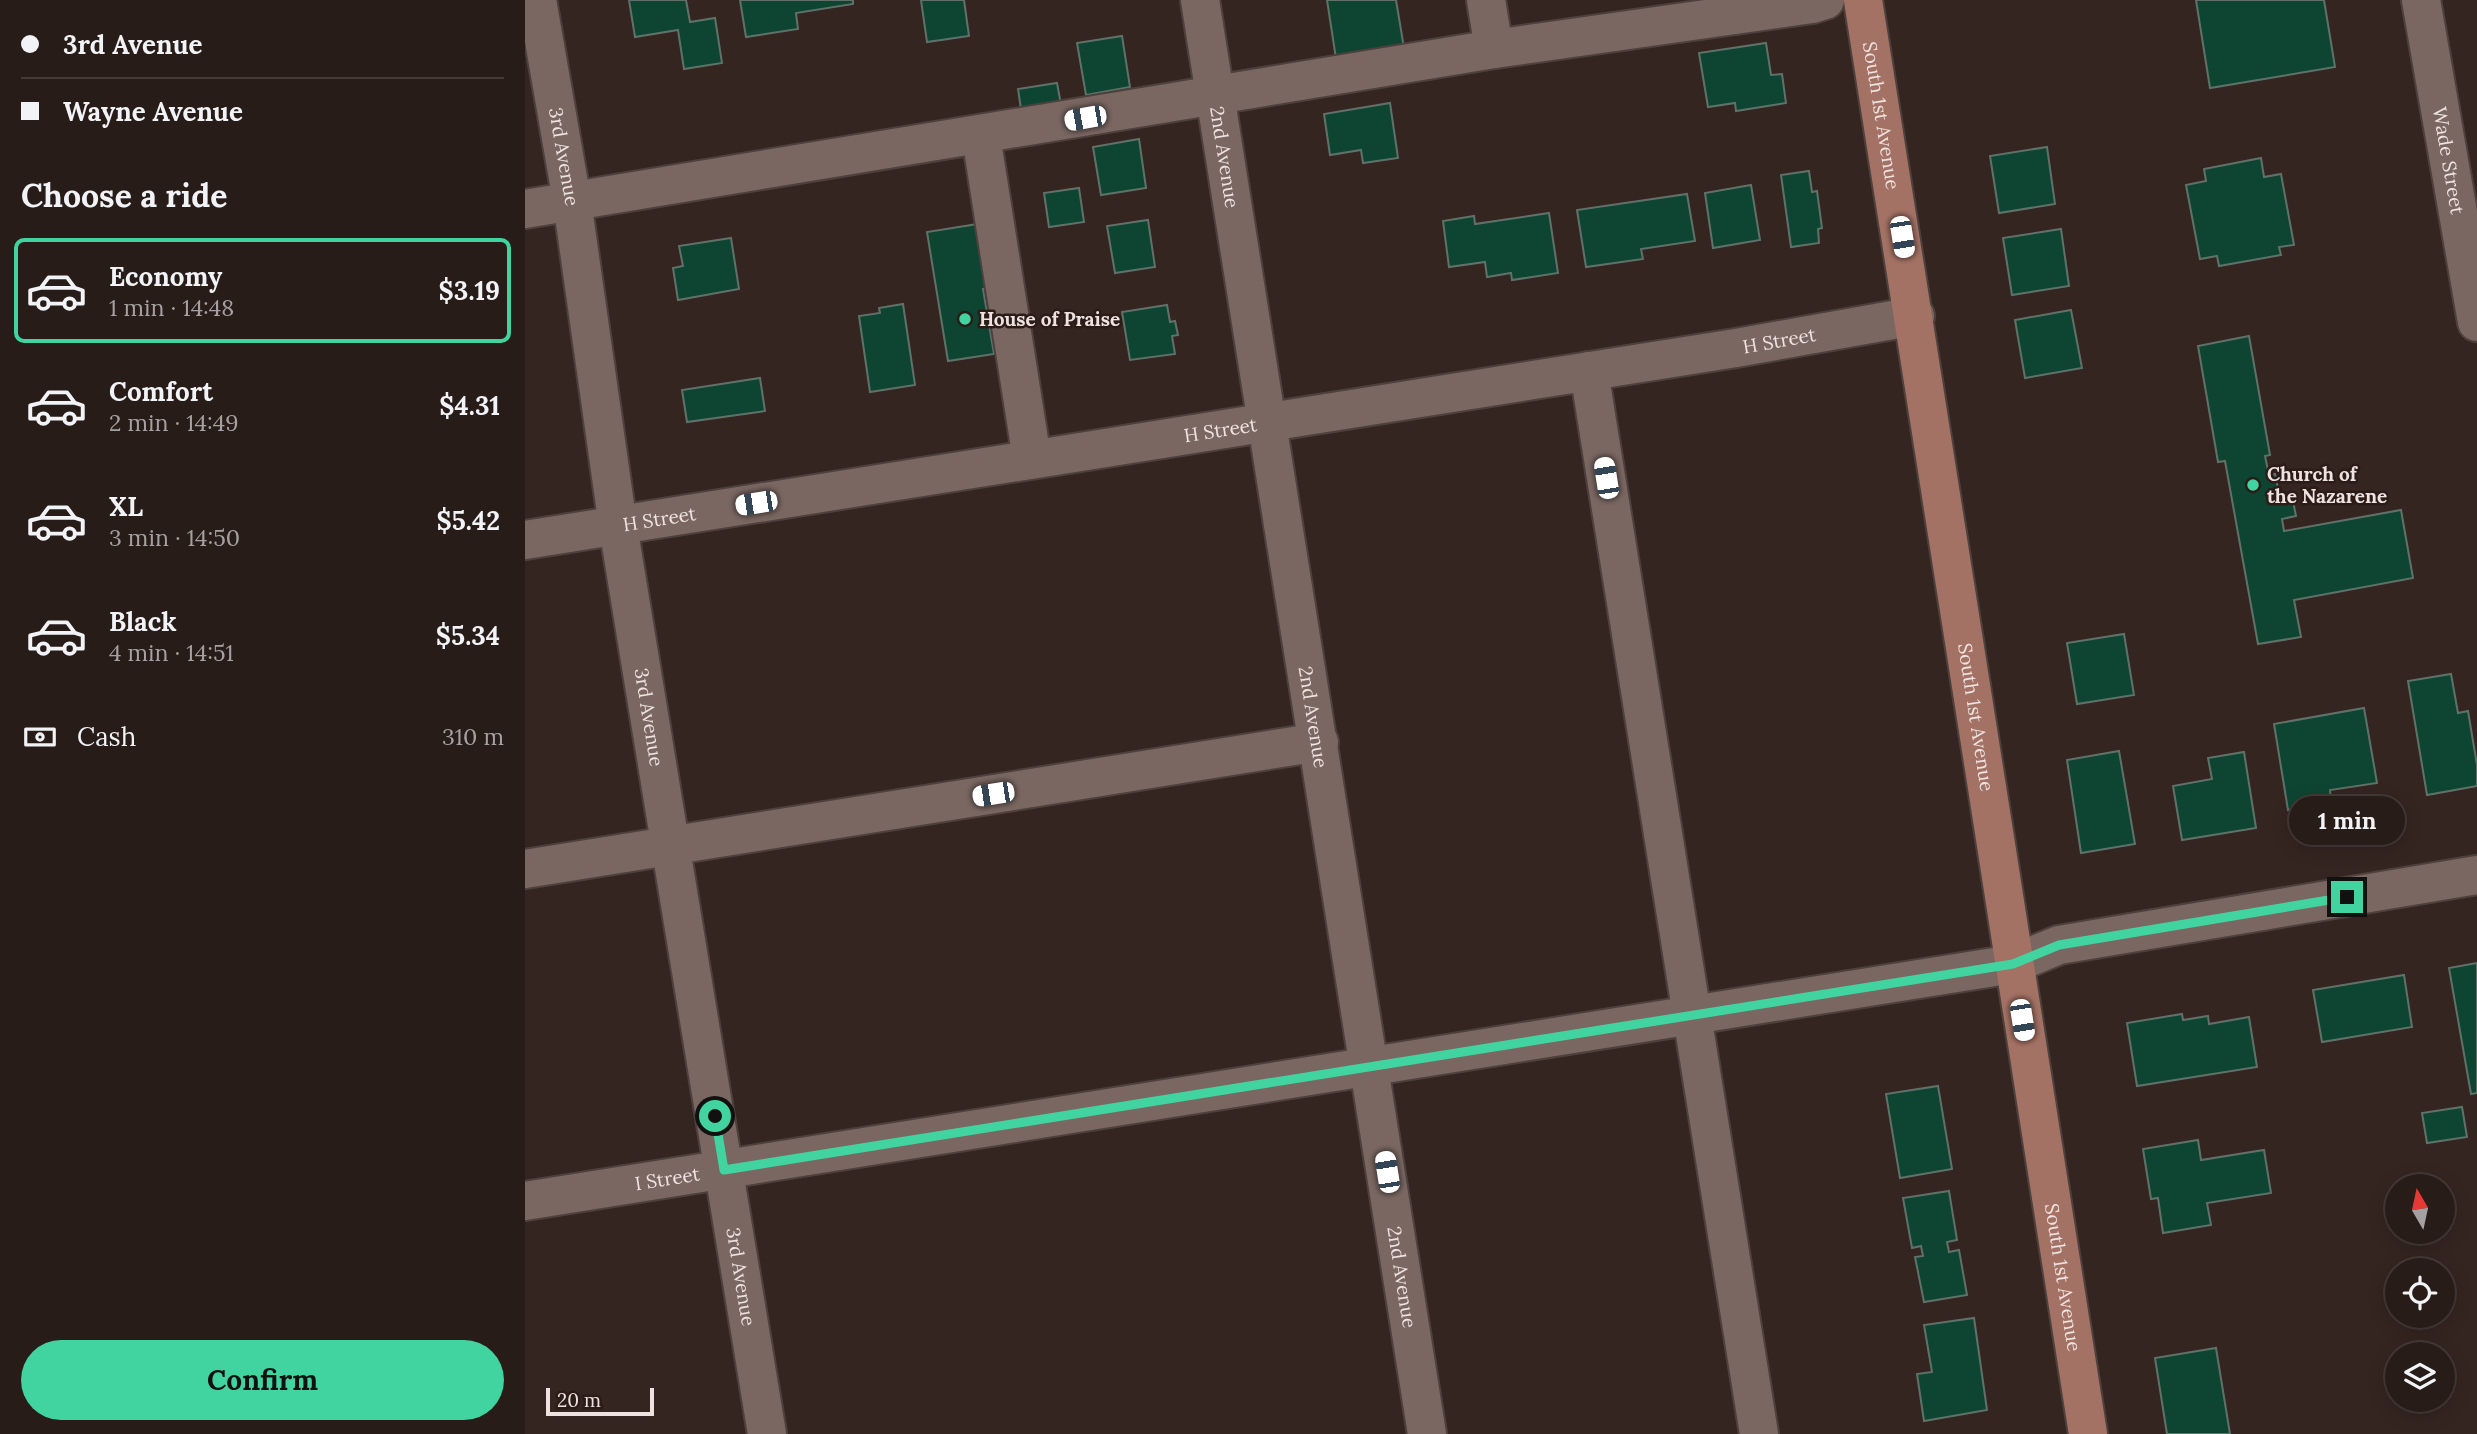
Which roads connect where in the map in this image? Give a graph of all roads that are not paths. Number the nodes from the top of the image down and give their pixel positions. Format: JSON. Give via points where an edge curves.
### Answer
{"nodes":[{"id":1,"x":537,"y":0,"type":"edge"},
{"id":2,"x":1201,"y":0,"type":"edge"},
{"id":3,"x":1486,"y":0,"type":"edge"},
{"id":4,"x":1825,"y":0,"type":"edge"},
{"id":5,"x":1863,"y":0,"type":"edge"},
{"id":6,"x":2421,"y":0,"type":"edge"},
{"id":7,"x":1494,"y":50,"type":"junction"},
{"id":8,"x":1216,"y":95,"type":"junction"},
{"id":9,"x":981,"y":136,"type":"junction"},
{"id":10,"x":572,"y":201,"type":"junction"},
{"id":11,"x":525,"y":209,"type":"edge"},
{"id":12,"x":2476,"y":307,"type":"edge"},
{"id":13,"x":1915,"y":316,"type":"junction"},
{"id":14,"x":1589,"y":371,"type":"junction"},
{"id":15,"x":1267,"y":422,"type":"junction"},
{"id":16,"x":1032,"y":459,"type":"junction"},
{"id":17,"x":618,"y":526,"type":"junction"},
{"id":18,"x":525,"y":540,"type":"edge"},
{"id":19,"x":1319,"y":742,"type":"junction"},
{"id":20,"x":670,"y":846,"type":"junction"},
{"id":21,"x":525,"y":869,"type":"edge"},
{"id":22,"x":2477,"y":875,"type":"edge"},
{"id":23,"x":2013,"y":964,"type":"junction"},
{"id":24,"x":1692,"y":1015,"type":"junction"},
{"id":25,"x":1371,"y":1067,"type":"junction"},
{"id":26,"x":724,"y":1170,"type":"junction"},
{"id":27,"x":525,"y":1201,"type":"edge"},
{"id":28,"x":767,"y":1434,"type":"edge"},
{"id":29,"x":1427,"y":1434,"type":"edge"},
{"id":30,"x":1759,"y":1434,"type":"edge"},
{"id":31,"x":2088,"y":1434,"type":"edge"}],
"edges":[{"from":1,"to":10,"type":"street","name":"3rd Avenue"},
{"from":2,"to":8,"type":"street","name":"2nd Avenue"},
{"from":3,"to":7,"type":"street"},
{"from":4,"to":7,"type":"street"},
{"from":5,"to":13,"type":"main road","name":"South 1st Avenue"},
{"from":6,"to":12,"type":"street","name":"Wade Street"},
{"from":7,"to":8,"type":"street"},
{"from":8,"to":9,"type":"street"},
{"from":8,"to":15,"type":"street","name":"2nd Avenue"},
{"from":9,"to":10,"type":"street"},
{"from":9,"to":16,"type":"street"},
{"from":10,"to":11,"type":"street"},
{"from":10,"to":17,"type":"street","name":"3rd Avenue"},
{"from":13,"to":14,"type":"street","name":"H Street"},
{"from":13,"to":23,"type":"main road","name":"South 1st Avenue"},
{"from":14,"to":15,"type":"street","name":"H Street"},
{"from":14,"to":24,"type":"street"},
{"from":15,"to":16,"type":"street","name":"H Street"},
{"from":15,"to":19,"type":"street","name":"2nd Avenue"},
{"from":16,"to":17,"type":"street","name":"H Street"},
{"from":17,"to":18,"type":"street","name":"H Street"},
{"from":17,"to":20,"type":"street","name":"3rd Avenue"},
{"from":19,"to":20,"type":"street"},
{"from":19,"to":25,"type":"street","name":"2nd Avenue"},
{"from":20,"to":21,"type":"street"},
{"from":20,"to":26,"type":"street","name":"3rd Avenue"},
{"from":22,"to":23,"type":"street","name":"I Street","via":[[2059,945]]},
{"from":23,"to":24,"type":"street","name":"I Street"},
{"from":23,"to":31,"type":"main road","name":"South 1st Avenue"},
{"from":24,"to":25,"type":"street","name":"I Street"},
{"from":24,"to":30,"type":"street"},
{"from":25,"to":26,"type":"street","name":"I Street"},
{"from":25,"to":29,"type":"street","name":"2nd Avenue"},
{"from":26,"to":27,"type":"street","name":"I Street"},
{"from":26,"to":28,"type":"street","name":"3rd Avenue"}]}
